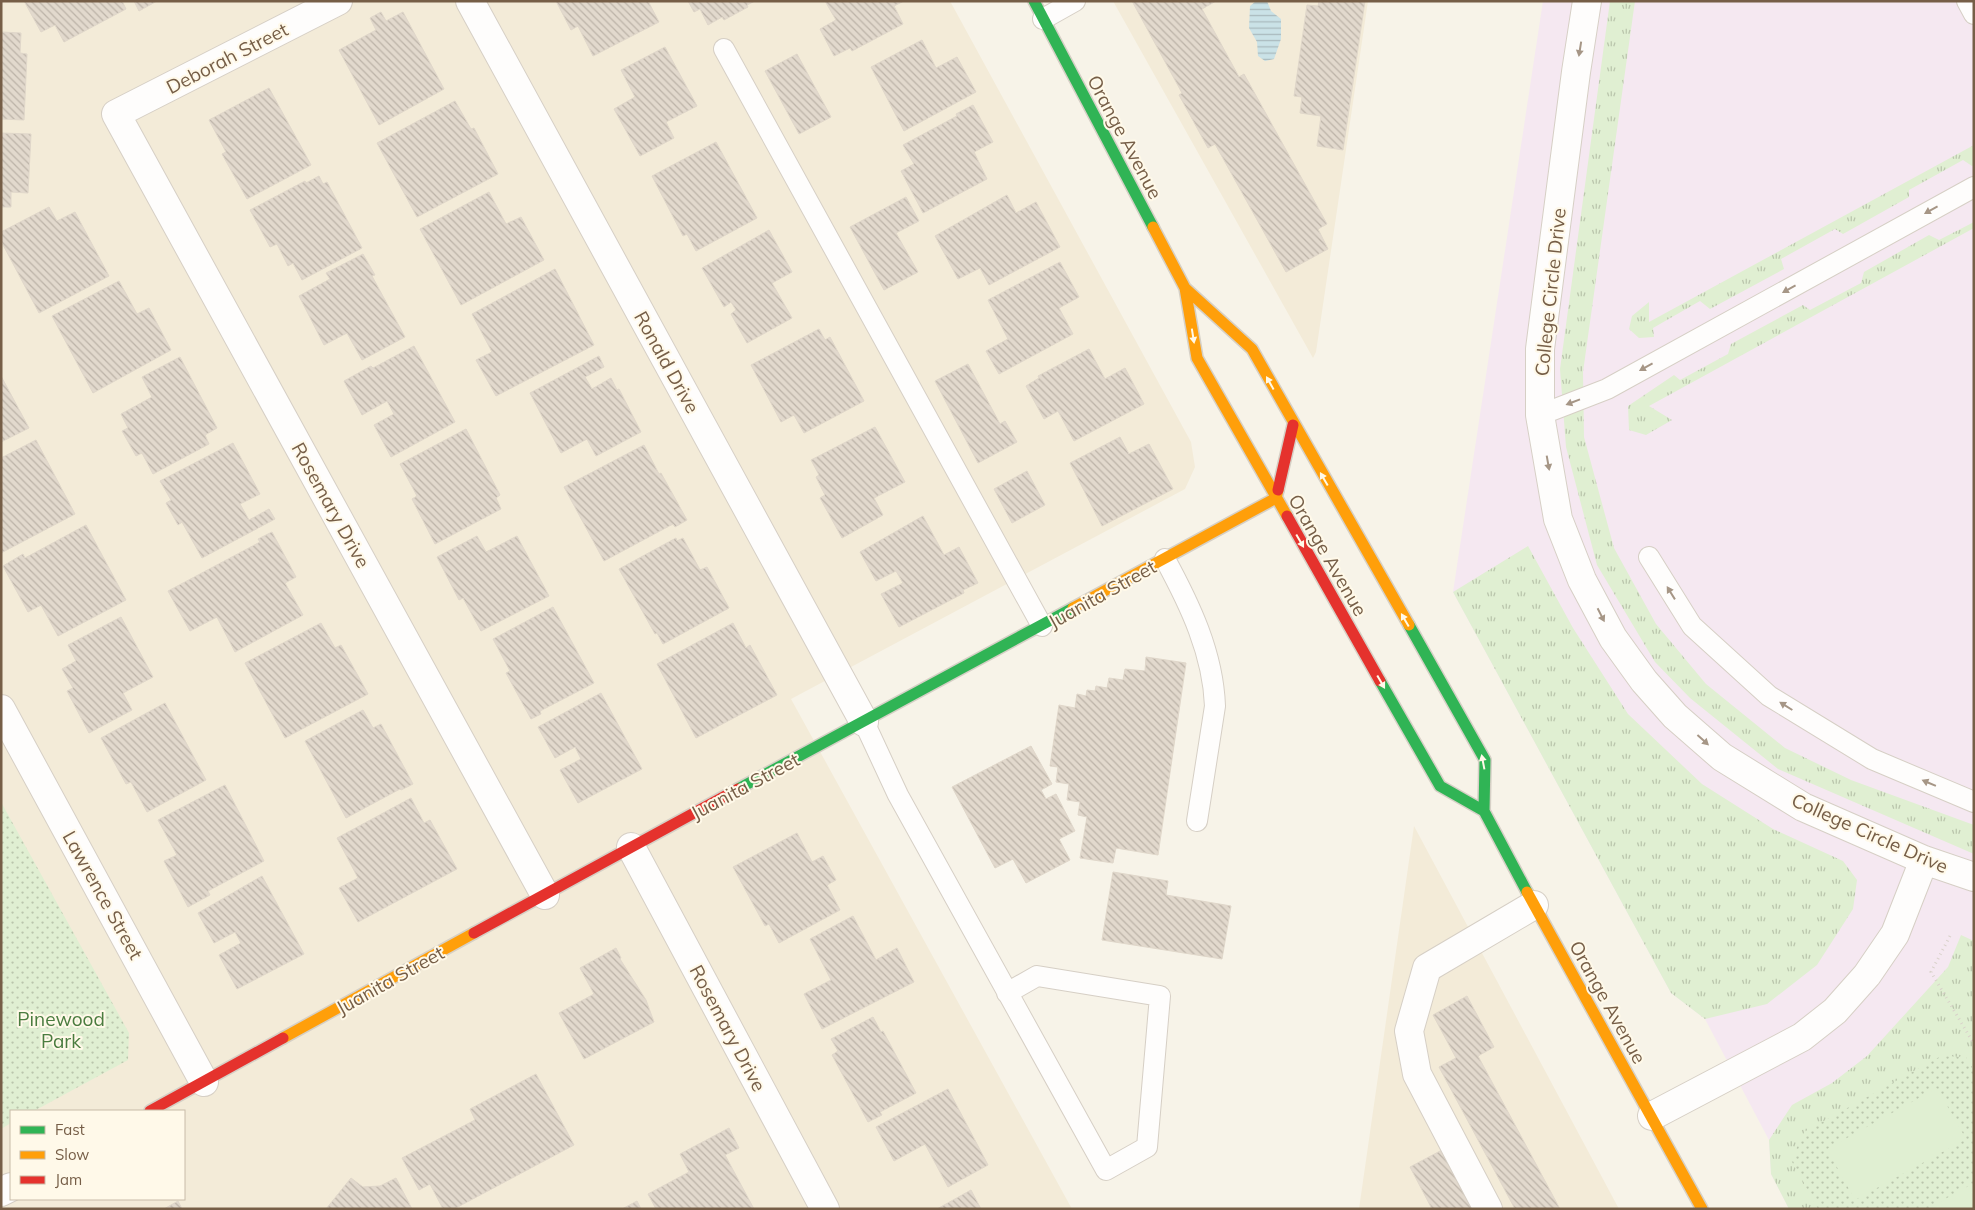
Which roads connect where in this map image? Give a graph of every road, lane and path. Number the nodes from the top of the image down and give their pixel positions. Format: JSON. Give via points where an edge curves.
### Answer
{"nodes":[{"id":1,"x":338,"y":1,"type":"edge"},
{"id":2,"x":470,"y":1,"type":"edge"},
{"id":3,"x":1075,"y":1,"type":"edge"},
{"id":4,"x":1587,"y":1,"type":"edge"},
{"id":5,"x":1967,"y":1,"type":"edge"},
{"id":6,"x":1038,"y":10,"type":"edge"},
{"id":7,"x":1974,"y":14,"type":"edge"},
{"id":8,"x":724,"y":49,"type":"dead end"},
{"id":9,"x":116,"y":114,"type":"joint"},
{"id":10,"x":1974,"y":187,"type":"edge"},
{"id":11,"x":1186,"y":288,"type":"junction"},
{"id":12,"x":1540,"y":414,"type":"junction"},
{"id":13,"x":1294,"y":425,"type":"junction"},
{"id":14,"x":1276,"y":498,"type":"junction"},
{"id":15,"x":1649,"y":557,"type":"dead end"},
{"id":16,"x":1165,"y":559,"type":"junction"},
{"id":17,"x":1042,"y":626,"type":"junction"},
{"id":18,"x":1,"y":709,"type":"edge"},
{"id":19,"x":864,"y":722,"type":"junction"},
{"id":20,"x":1974,"y":802,"type":"edge"},
{"id":21,"x":1484,"y":811,"type":"junction"},
{"id":22,"x":1197,"y":821,"type":"dead end"},
{"id":23,"x":631,"y":847,"type":"junction"},
{"id":24,"x":1924,"y":860,"type":"junction"},
{"id":25,"x":1974,"y":877,"type":"edge"},
{"id":26,"x":545,"y":895,"type":"junction"},
{"id":27,"x":1534,"y":905,"type":"junction"},
{"id":28,"x":1950,"y":936,"type":"dead end"},
{"id":29,"x":1007,"y":992,"type":"junction"},
{"id":30,"x":1974,"y":1044,"type":"edge"},
{"id":31,"x":204,"y":1082,"type":"junction"},
{"id":32,"x":152,"y":1110,"type":"edge"},
{"id":33,"x":1652,"y":1116,"type":"junction"},
{"id":34,"x":825,"y":1209,"type":"edge"},
{"id":35,"x":1488,"y":1209,"type":"edge"},
{"id":36,"x":1702,"y":1209,"type":"edge"}],
"edges":[{"from":1,"to":9,"type":"street","name":"Deborah Street"},
{"from":2,"to":19,"type":"street","name":"Ronald Drive"},
{"from":3,"to":6,"type":"lane"},
{"from":4,"to":12,"type":"street","name":"College Circle Drive","one_way":true,"via":[[1540,350]]},
{"from":5,"to":7,"type":"lane"},
{"from":6,"to":11,"type":"main road","name":"Orange Avenue"},
{"from":8,"to":17,"type":"lane"},
{"from":9,"to":26,"type":"street","name":"Rosemary Drive"},
{"from":10,"to":12,"type":"lane","one_way":true,"via":[[1607,389]]},
{"from":13,"to":11,"type":"main road","name":"Orange Avenue","one_way":true,"via":[[1252,349]]},
{"from":11,"to":14,"type":"main road","name":"Orange Avenue","one_way":true,"via":[[1197,358]]},
{"from":12,"to":24,"type":"street","name":"College Circle Drive","one_way":true,"via":[[1558,519],[1582,580],[1612,638],[1644,681],[1675,716],[1722,757],[1803,807]]},
{"from":13,"to":14,"type":"main road"},
{"from":21,"to":13,"type":"main road","name":"Orange Avenue","one_way":true,"via":[[1485,760]]},
{"from":14,"to":16,"type":"main road","name":"Juanita Street"},
{"from":14,"to":21,"type":"main road","name":"Orange Avenue","one_way":true,"via":[[1440,786]]},
{"from":20,"to":15,"type":"lane","one_way":true,"via":[[1872,759],[1769,696],[1692,626]]},
{"from":16,"to":17,"type":"main road","name":"Juanita Street"},
{"from":16,"to":22,"type":"lane","via":[[1190,606],[1209,661],[1214,689]]},
{"from":17,"to":19,"type":"main road","name":"Juanita Street"},
{"from":18,"to":31,"type":"street","name":"Lawrence Street"},
{"from":19,"to":23,"type":"main road","name":"Juanita Street"},
{"from":19,"to":29,"type":"lane","via":[[898,795]]},
{"from":21,"to":27,"type":"main road","name":"Orange Avenue"},
{"from":23,"to":26,"type":"main road","name":"Juanita Street"},
{"from":23,"to":34,"type":"street","name":"Rosemary Drive"},
{"from":24,"to":25,"type":"street","name":"College Circle Drive"},
{"from":24,"to":33,"type":"street","via":[[1895,934],[1835,1011],[1802,1037]]},
{"from":26,"to":31,"type":"main road","name":"Juanita Street"},
{"from":27,"to":33,"type":"main road","name":"Orange Avenue"},
{"from":27,"to":35,"type":"street","via":[[1427,968],[1408,1031],[1417,1074]]},
{"from":28,"to":30,"type":"path","via":[[1931,972]]},
{"from":29,"to":29,"type":"lane","via":[[1106,1170],[1147,1147],[1160,996],[1037,976]]},
{"from":31,"to":32,"type":"main road","name":"Juanita Street"},
{"from":33,"to":36,"type":"main road","name":"Orange Avenue"}]}
